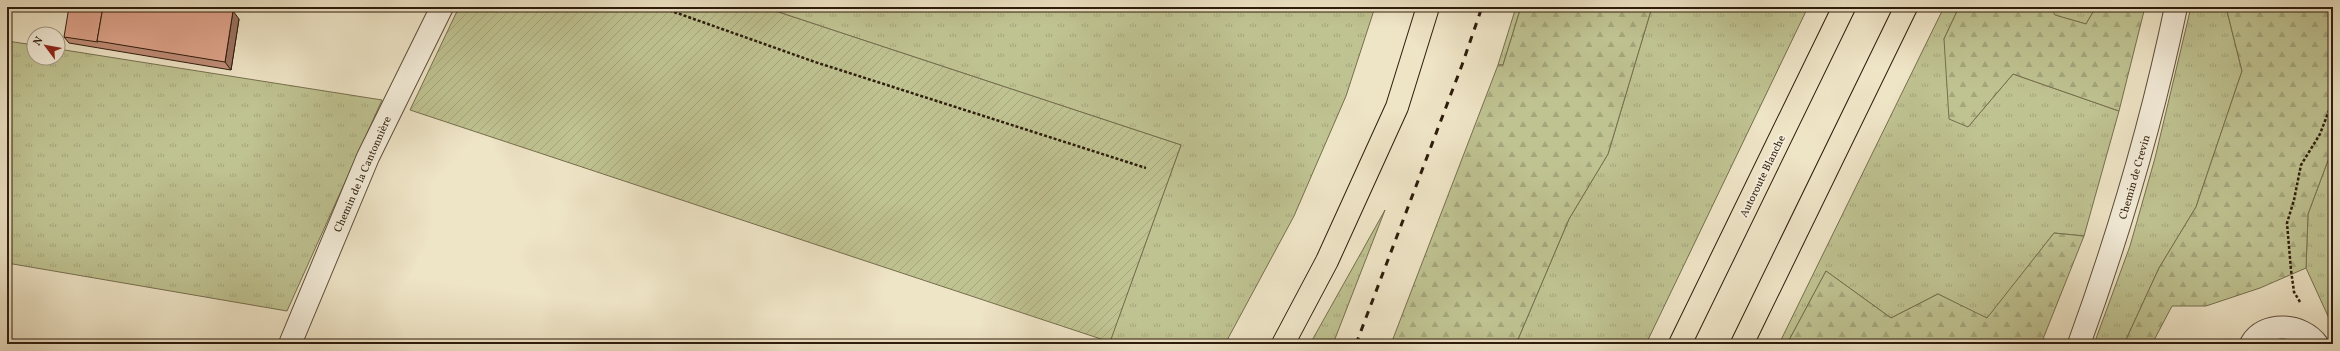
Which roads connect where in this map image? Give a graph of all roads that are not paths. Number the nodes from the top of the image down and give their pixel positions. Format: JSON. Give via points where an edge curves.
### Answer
{"nodes":[{"id":1,"x":442,"y":7,"type":"edge"},
{"id":2,"x":1428,"y":7,"type":"edge"},
{"id":3,"x":1844,"y":7,"type":"edge"},
{"id":4,"x":1906,"y":7,"type":"edge"},
{"id":5,"x":2176,"y":7,"type":"edge"},
{"id":6,"x":290,"y":344,"type":"edge"},
{"id":7,"x":1283,"y":344,"type":"edge"},
{"id":8,"x":1680,"y":344,"type":"edge"},
{"id":9,"x":1742,"y":344,"type":"edge"},
{"id":10,"x":2079,"y":344,"type":"edge"},
{"id":11,"x":2251,"y":344,"type":"edge"},
{"id":12,"x":2317,"y":344,"type":"edge"}],
"edges":[{"from":1,"to":6,"type":"street","name":"Chemin de la Cantonnière","via":[[368,157]]},
{"from":2,"to":7,"type":"main road","via":[[1397,107],[1326,261]]},
{"from":3,"to":8,"type":"main road","name":"Autoroute Blanche"},
{"from":4,"to":9,"type":"main road"},
{"from":5,"to":10,"type":"street","name":"Chemin de Crevin","via":[[2162,74],[2136,170]]},
{"from":11,"to":12,"type":"street","via":[[2263,330],[2272,328],[2306,333]]}]}
